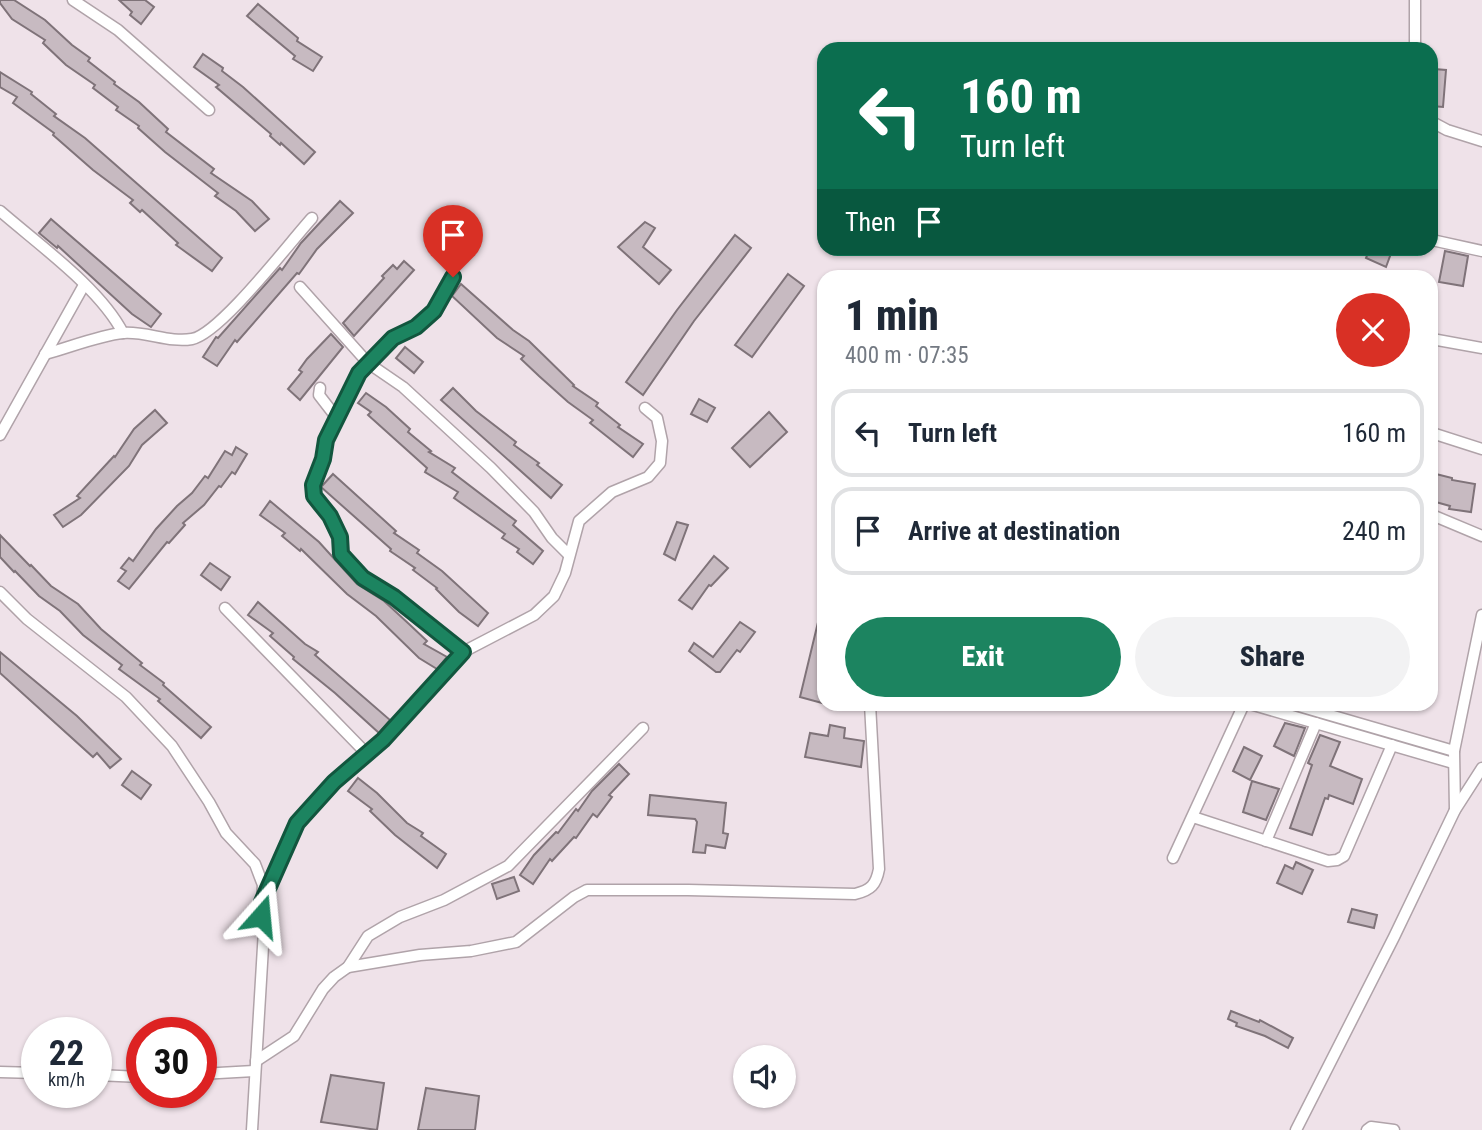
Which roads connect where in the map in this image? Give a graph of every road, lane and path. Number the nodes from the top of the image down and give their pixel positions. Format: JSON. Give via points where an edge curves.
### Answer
{"nodes":[{"id":1,"x":73,"y":0,"type":"edge"},
{"id":2,"x":1415,"y":0,"type":"edge"},
{"id":3,"x":1415,"y":42,"type":"edge"},
{"id":4,"x":209,"y":110,"type":"dead end"},
{"id":5,"x":1438,"y":125,"type":"edge"},
{"id":6,"x":1482,"y":141,"type":"edge"},
{"id":7,"x":0,"y":211,"type":"edge"},
{"id":8,"x":312,"y":218,"type":"dead end"},
{"id":9,"x":1438,"y":241,"type":"edge"},
{"id":10,"x":1482,"y":251,"type":"edge"},
{"id":11,"x":453,"y":277,"type":"dead end"},
{"id":12,"x":84,"y":285,"type":"junction"},
{"id":13,"x":300,"y":287,"type":"dead end"},
{"id":14,"x":123,"y":333,"type":"junction"},
{"id":15,"x":1438,"y":340,"type":"edge"},
{"id":16,"x":1482,"y":348,"type":"edge"},
{"id":17,"x":45,"y":354,"type":"junction"},
{"id":18,"x":368,"y":363,"type":"junction"},
{"id":19,"x":320,"y":388,"type":"dead end"},
{"id":20,"x":645,"y":408,"type":"dead end"},
{"id":21,"x":336,"y":417,"type":"junction"},
{"id":22,"x":0,"y":435,"type":"edge"},
{"id":23,"x":1438,"y":435,"type":"edge"},
{"id":24,"x":1482,"y":449,"type":"edge"},
{"id":25,"x":1438,"y":518,"type":"edge"},
{"id":26,"x":1482,"y":536,"type":"edge"},
{"id":27,"x":569,"y":555,"type":"junction"},
{"id":28,"x":0,"y":592,"type":"edge"},
{"id":29,"x":225,"y":608,"type":"dead end"},
{"id":30,"x":1482,"y":615,"type":"edge"},
{"id":31,"x":463,"y":652,"type":"junction"},
{"id":32,"x":870,"y":711,"type":"edge"},
{"id":33,"x":1241,"y":711,"type":"edge"},
{"id":34,"x":1274,"y":711,"type":"edge"},
{"id":35,"x":1316,"y":711,"type":"edge"},
{"id":36,"x":1315,"y":723,"type":"junction"},
{"id":37,"x":643,"y":728,"type":"dead end"},
{"id":38,"x":1392,"y":745,"type":"junction"},
{"id":39,"x":1454,"y":751,"type":"junction"},
{"id":40,"x":366,"y":753,"type":"junction"},
{"id":41,"x":1453,"y":763,"type":"junction"},
{"id":42,"x":1482,"y":768,"type":"edge"},
{"id":43,"x":1455,"y":810,"type":"junction"},
{"id":44,"x":1193,"y":817,"type":"junction"},
{"id":45,"x":1266,"y":841,"type":"junction"},
{"id":46,"x":1173,"y":858,"type":"dead end"},
{"id":47,"x":262,"y":902,"type":"junction"},
{"id":48,"x":348,"y":967,"type":"junction"},
{"id":49,"x":255,"y":1066,"type":"junction"},
{"id":50,"x":0,"y":1072,"type":"edge"},
{"id":51,"x":217,"y":1072,"type":"edge"},
{"id":52,"x":21,"y":1073,"type":"edge"},
{"id":53,"x":252,"y":1130,"type":"edge"},
{"id":54,"x":1296,"y":1130,"type":"edge"},
{"id":55,"x":1367,"y":1130,"type":"edge"},
{"id":56,"x":1394,"y":1130,"type":"edge"}],
"edges":[{"from":1,"to":4,"type":"street","via":[[132,41]]},
{"from":2,"to":3,"type":"street"},
{"from":5,"to":6,"type":"street"},
{"from":7,"to":12,"type":"street"},
{"from":8,"to":14,"type":"street","via":[[209,330],[194,339]]},
{"from":9,"to":10,"type":"street"},
{"from":11,"to":18,"type":"street","via":[[434,311],[393,338]]},
{"from":12,"to":14,"type":"street","via":[[114,315]]},
{"from":12,"to":17,"type":"street"},
{"from":13,"to":18,"type":"street"},
{"from":14,"to":17,"type":"street"},
{"from":15,"to":16,"type":"street"},
{"from":17,"to":22,"type":"street"},
{"from":18,"to":21,"type":"street"},
{"from":18,"to":27,"type":"street","via":[[403,387],[491,468]]},
{"from":19,"to":21,"type":"street","via":[[319,395]]},
{"from":20,"to":27,"type":"street","via":[[657,418],[660,463],[648,477],[612,492],[579,521]]},
{"from":21,"to":31,"type":"street","via":[[313,485],[314,496],[340,537],[341,554],[363,578]]},
{"from":23,"to":24,"type":"street"},
{"from":25,"to":26,"type":"street"},
{"from":27,"to":31,"type":"street","via":[[554,596],[534,615]]},
{"from":28,"to":47,"type":"street","via":[[126,697],[172,746],[226,832],[254,864],[264,886]]},
{"from":29,"to":40,"type":"street"},
{"from":30,"to":39,"type":"street"},
{"from":31,"to":40,"type":"street"},
{"from":32,"to":48,"type":"street","via":[[879,869],[869,891],[587,890],[516,942]]},
{"from":33,"to":44,"type":"street"},
{"from":34,"to":36,"type":"street"},
{"from":35,"to":39,"type":"street"},
{"from":36,"to":38,"type":"street"},
{"from":36,"to":45,"type":"street"},
{"from":37,"to":48,"type":"street","via":[[508,866],[368,936]]},
{"from":38,"to":41,"type":"street"},
{"from":38,"to":45,"type":"street","via":[[1344,856],[1328,861]]},
{"from":39,"to":41,"type":"street"},
{"from":40,"to":47,"type":"street","via":[[297,823]]},
{"from":41,"to":43,"type":"street"},
{"from":42,"to":43,"type":"street"},
{"from":43,"to":54,"type":"street"},
{"from":44,"to":45,"type":"street"},
{"from":44,"to":46,"type":"street"},
{"from":47,"to":49,"type":"street"},
{"from":48,"to":49,"type":"street","via":[[323,989],[294,1036]]},
{"from":49,"to":51,"type":"street"},
{"from":49,"to":53,"type":"street"},
{"from":50,"to":52,"type":"street"},
{"from":55,"to":56,"type":"street"}]}
